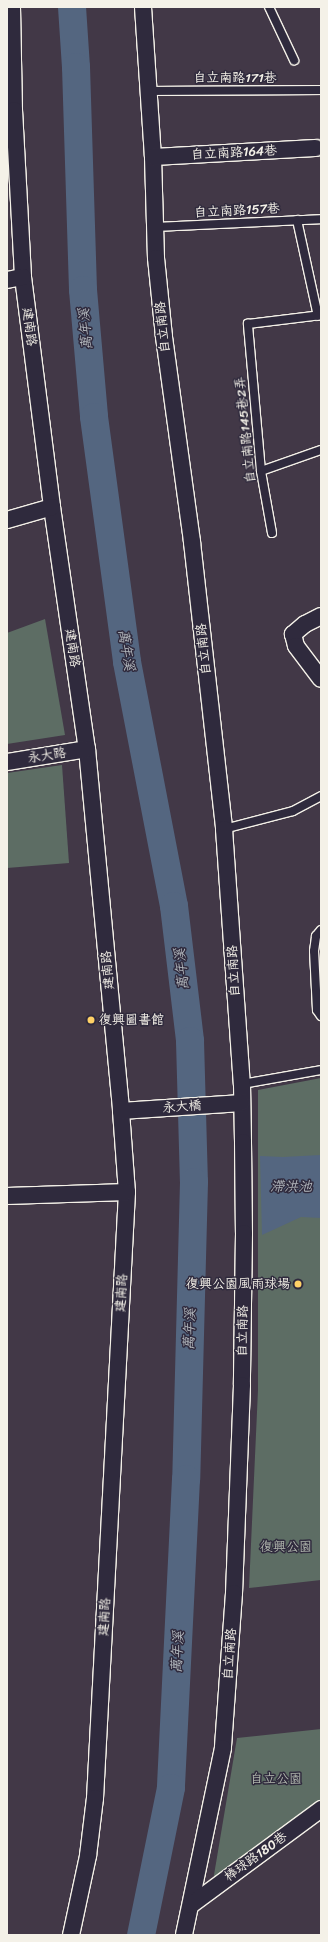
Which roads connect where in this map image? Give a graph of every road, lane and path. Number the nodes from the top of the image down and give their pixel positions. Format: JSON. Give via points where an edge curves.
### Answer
{"nodes":[{"id":1,"x":12,"y":7,"type":"edge"},
{"id":2,"x":143,"y":7,"type":"edge"},
{"id":3,"x":270,"y":7,"type":"edge"},
{"id":4,"x":294,"y":60,"type":"dead end"},
{"id":5,"x":321,"y":90,"type":"edge"},
{"id":6,"x":149,"y":91,"type":"junction"},
{"id":7,"x":11,"y":111,"type":"edge"},
{"id":8,"x":316,"y":148,"type":"dead end"},
{"id":9,"x":153,"y":157,"type":"junction"},
{"id":10,"x":13,"y":194,"type":"edge"},
{"id":11,"x":321,"y":219,"type":"edge"},
{"id":12,"x":297,"y":220,"type":"junction"},
{"id":13,"x":154,"y":227,"type":"junction"},
{"id":14,"x":23,"y":277,"type":"junction"},
{"id":15,"x":7,"y":280,"type":"edge"},
{"id":16,"x":319,"y":315,"type":"edge"},
{"id":17,"x":321,"y":450,"type":"edge"},
{"id":18,"x":261,"y":471,"type":"junction"},
{"id":19,"x":52,"y":507,"type":"junction"},
{"id":20,"x":7,"y":520,"type":"edge"},
{"id":21,"x":272,"y":533,"type":"dead end"},
{"id":22,"x":321,"y":616,"type":"edge"},
{"id":23,"x":321,"y":679,"type":"edge"},
{"id":24,"x":87,"y":749,"type":"junction"},
{"id":25,"x":7,"y":762,"type":"edge"},
{"id":26,"x":321,"y":796,"type":"edge"},
{"id":27,"x":224,"y":829,"type":"junction"},
{"id":28,"x":321,"y":930,"type":"edge"},
{"id":29,"x":321,"y":1016,"type":"edge"},
{"id":30,"x":321,"y":1070,"type":"edge"},
{"id":31,"x":242,"y":1084,"type":"junction"},
{"id":32,"x":242,"y":1103,"type":"junction"},
{"id":33,"x":122,"y":1111,"type":"junction"},
{"id":34,"x":127,"y":1192,"type":"junction"},
{"id":35,"x":7,"y":1196,"type":"edge"},
{"id":36,"x":321,"y":1809,"type":"edge"},
{"id":37,"x":191,"y":1905,"type":"junction"},
{"id":38,"x":71,"y":1935,"type":"edge"},
{"id":39,"x":184,"y":1935,"type":"edge"}],
"edges":[{"from":1,"to":7,"type":"street","name":"建南路"},
{"from":2,"to":6,"type":"street","name":"自立南路"},
{"from":3,"to":4,"type":"lane"},
{"from":5,"to":6,"type":"lane","name":"自立南路171巷"},
{"from":6,"to":9,"type":"street","name":"自立南路"},
{"from":7,"to":10,"type":"street","name":"建南路"},
{"from":8,"to":9,"type":"street","name":"自立南路164巷"},
{"from":9,"to":13,"type":"street","name":"自立南路"},
{"from":10,"to":14,"type":"street","name":"建南路"},
{"from":11,"to":12,"type":"lane","name":"自立南路157巷"},
{"from":12,"to":13,"type":"lane","name":"自立南路157巷"},
{"from":12,"to":16,"type":"lane"},
{"from":13,"to":27,"type":"street","name":"自立南路","via":[[164,337],[192,542]]},
{"from":14,"to":15,"type":"street"},
{"from":14,"to":19,"type":"street","name":"建南路"},
{"from":16,"to":18,"type":"lane","name":"自立南路145巷2弄","via":[[248,324]]},
{"from":17,"to":18,"type":"lane"},
{"from":18,"to":21,"type":"lane","name":"自立南路145巷2弄"},
{"from":19,"to":20,"type":"street"},
{"from":19,"to":24,"type":"street","name":"建南路"},
{"from":22,"to":23,"type":"street","via":[[293,634],[296,646]]},
{"from":24,"to":25,"type":"street","name":"永大路"},
{"from":24,"to":33,"type":"street","name":"建南路"},
{"from":26,"to":27,"type":"lane","via":[[293,811]]},
{"from":27,"to":31,"type":"street","name":"自立南路"},
{"from":28,"to":29,"type":"lane","via":[[316,936],[314,951],[317,1010]]},
{"from":30,"to":31,"type":"lane"},
{"from":31,"to":32,"type":"street","name":"自立南路"},
{"from":32,"to":33,"type":"street","name":"永大橋"},
{"from":32,"to":37,"type":"street","name":"自立南路","via":[[242,1385],[234,1592],[223,1748]]},
{"from":33,"to":34,"type":"street","name":"建南路"},
{"from":34,"to":35,"type":"street"},
{"from":34,"to":38,"type":"street","name":"建南路","via":[[95,1798],[88,1856]]},
{"from":36,"to":37,"type":"street","name":"棒球路180巷"},
{"from":37,"to":39,"type":"street","name":"自立南路"}]}
